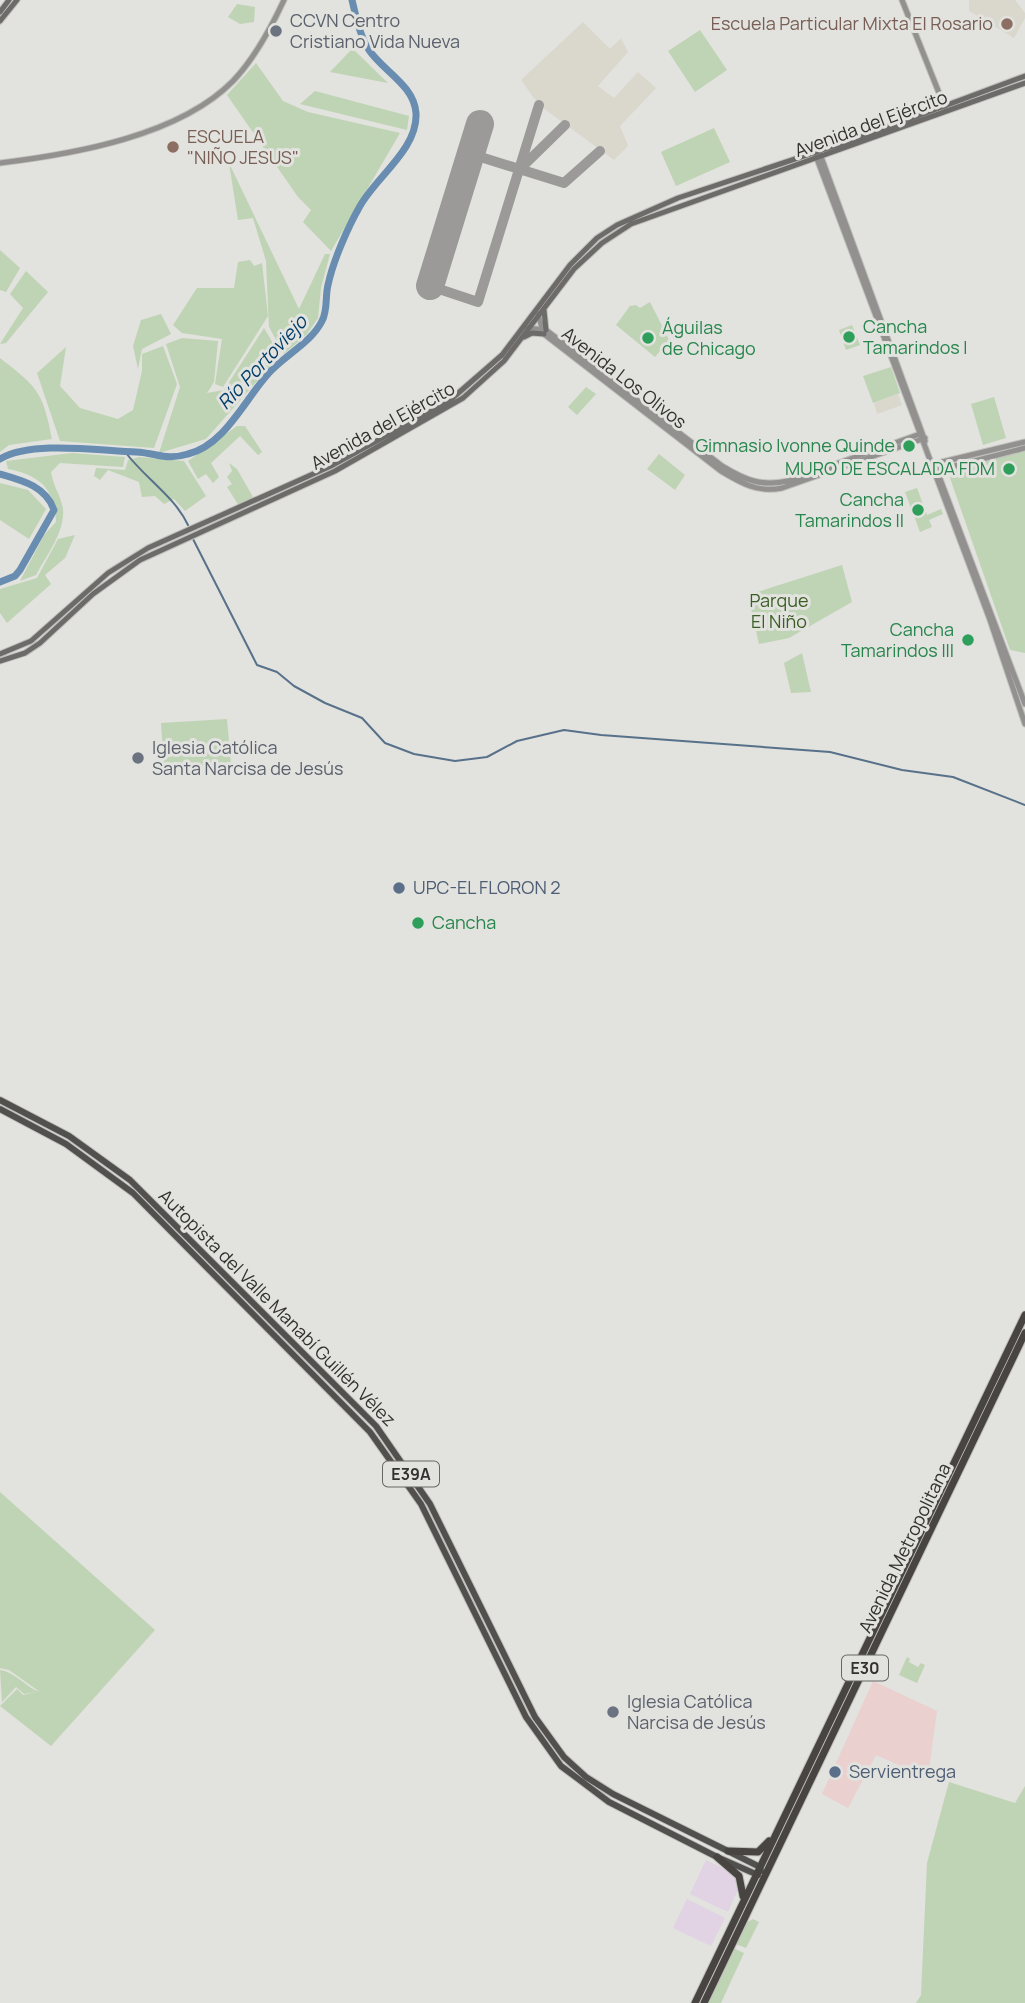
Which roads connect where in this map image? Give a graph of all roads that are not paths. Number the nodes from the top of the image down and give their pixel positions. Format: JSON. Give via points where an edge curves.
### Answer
{"nodes":[{"id":1,"x":9,"y":0,"type":"edge"},
{"id":2,"x":17,"y":0,"type":"edge"},
{"id":3,"x":284,"y":0,"type":"edge"},
{"id":4,"x":902,"y":0,"type":"edge"},
{"id":5,"x":0,"y":12,"type":"edge"},
{"id":6,"x":0,"y":21,"type":"edge"},
{"id":7,"x":1025,"y":76,"type":"edge"},
{"id":8,"x":1025,"y":83,"type":"edge"},
{"id":9,"x":945,"y":109,"type":"junction"},
{"id":10,"x":818,"y":155,"type":"junction"},
{"id":11,"x":0,"y":163,"type":"edge"},
{"id":12,"x":542,"y":306,"type":"junction"},
{"id":13,"x":537,"y":318,"type":"junction"},
{"id":14,"x":530,"y":327,"type":"junction"},
{"id":15,"x":521,"y":330,"type":"junction"},
{"id":16,"x":543,"y":330,"type":"junction"},
{"id":17,"x":519,"y":342,"type":"junction"},
{"id":18,"x":922,"y":436,"type":"junction"},
{"id":19,"x":1025,"y":442,"type":"edge"},
{"id":20,"x":1025,"y":448,"type":"edge"},
{"id":21,"x":936,"y":467,"type":"junction"},
{"id":22,"x":0,"y":654,"type":"edge"},
{"id":23,"x":0,"y":661,"type":"edge"},
{"id":24,"x":1025,"y":704,"type":"edge"},
{"id":25,"x":1025,"y":724,"type":"edge"},
{"id":26,"x":0,"y":1100,"type":"edge"},
{"id":27,"x":0,"y":1109,"type":"edge"},
{"id":28,"x":1025,"y":1315,"type":"edge"},
{"id":29,"x":1025,"y":1333,"type":"edge"},
{"id":30,"x":948,"y":1484,"type":"junction"},
{"id":31,"x":778,"y":1829,"type":"junction"},
{"id":32,"x":728,"y":1851,"type":"junction"},
{"id":33,"x":717,"y":1857,"type":"junction"},
{"id":34,"x":761,"y":1873,"type":"junction"},
{"id":35,"x":743,"y":1900,"type":"junction"},
{"id":36,"x":718,"y":1953,"type":"junction"},
{"id":37,"x":727,"y":1957,"type":"junction"},
{"id":38,"x":695,"y":2003,"type":"edge"},
{"id":39,"x":704,"y":2003,"type":"edge"}],
"edges":[{"from":1,"to":5,"type":"main road"},
{"from":2,"to":6,"type":"main road"},
{"from":3,"to":11,"type":"street","via":[[239,74],[198,107],[148,130],[99,145]]},
{"from":4,"to":9,"type":"street"},
{"from":7,"to":9,"type":"main road","name":"Avenida del Ejército"},
{"from":8,"to":9,"type":"main road","name":"Avenida del Ejército"},
{"from":9,"to":10,"type":"main road","name":"Avenida del Ejército"},
{"from":10,"to":12,"type":"main road","name":"Avenida del Ejército","via":[[631,224],[589,254]]},
{"from":10,"to":18,"type":"street"},
{"from":12,"to":13,"type":"street"},
{"from":12,"to":15,"type":"main road","name":"Avenida del Ejército"},
{"from":12,"to":16,"type":"main road"},
{"from":13,"to":14,"type":"main road","name":"Avenida del Ejército"},
{"from":13,"to":16,"type":"street","name":"Avenida Los Olivos"},
{"from":14,"to":15,"type":"street","name":"Avenida Los Olivos"},
{"from":14,"to":16,"type":"street","name":"Avenida Los Olivos"},
{"from":14,"to":17,"type":"main road","name":"Avenida del Ejército"},
{"from":15,"to":22,"type":"main road","name":"Avenida del Ejército","via":[[502,355],[448,402],[322,471],[148,548],[100,580],[31,641]]},
{"from":16,"to":17,"type":"main road"},
{"from":16,"to":18,"type":"street","name":"Avenida Los Olivos","via":[[721,471],[759,489],[796,484]]},
{"from":17,"to":23,"type":"main road","name":"Avenida del Ejército","via":[[486,380],[450,407],[335,471],[148,555],[93,594],[40,643]]},
{"from":18,"to":21,"type":"street"},
{"from":18,"to":25,"type":"street"},
{"from":19,"to":21,"type":"street"},
{"from":20,"to":21,"type":"street"},
{"from":21,"to":24,"type":"street"},
{"from":26,"to":32,"type":"main road","name":"Autopista del Valle Manabí Guillén Vélez","number":"E39A","via":[[69,1136],[130,1180],[376,1426],[430,1504],[535,1717],[564,1757],[600,1787]]},
{"from":27,"to":33,"type":"main road","name":"Autopista del Valle Manabí Guillén Vélez","number":"E39A","via":[[66,1144],[133,1194],[370,1432],[421,1504],[526,1717],[561,1766],[597,1795]]},
{"from":28,"to":30,"type":"highway","number":"E30"},
{"from":29,"to":30,"type":"highway","name":"Avenida Metropolitana","number":"E30"},
{"from":30,"to":31,"type":"highway","number":"E30"},
{"from":30,"to":34,"type":"highway","name":"Avenida Metropolitana","number":"E30"},
{"from":31,"to":32,"type":"highway","via":[[758,1852]]},
{"from":31,"to":34,"type":"highway","number":"E30"},
{"from":32,"to":34,"type":"main road","name":"Autopista del Valle Manabí Guillén Vélez","number":"E39A"},
{"from":33,"to":34,"type":"main road","name":"Autopista del Valle Manabí Guillén Vélez","number":"E39A"},
{"from":33,"to":35,"type":"highway","via":[[739,1876]]},
{"from":34,"to":35,"type":"highway","number":"E30"},
{"from":34,"to":37,"type":"highway","name":"Avenida Metropolitana","number":"E30"},
{"from":35,"to":36,"type":"highway","number":"E30"},
{"from":36,"to":37,"type":"highway"},
{"from":36,"to":38,"type":"highway","number":"E30"},
{"from":37,"to":39,"type":"highway","name":"Avenida Metropolitana","number":"E30"}]}
